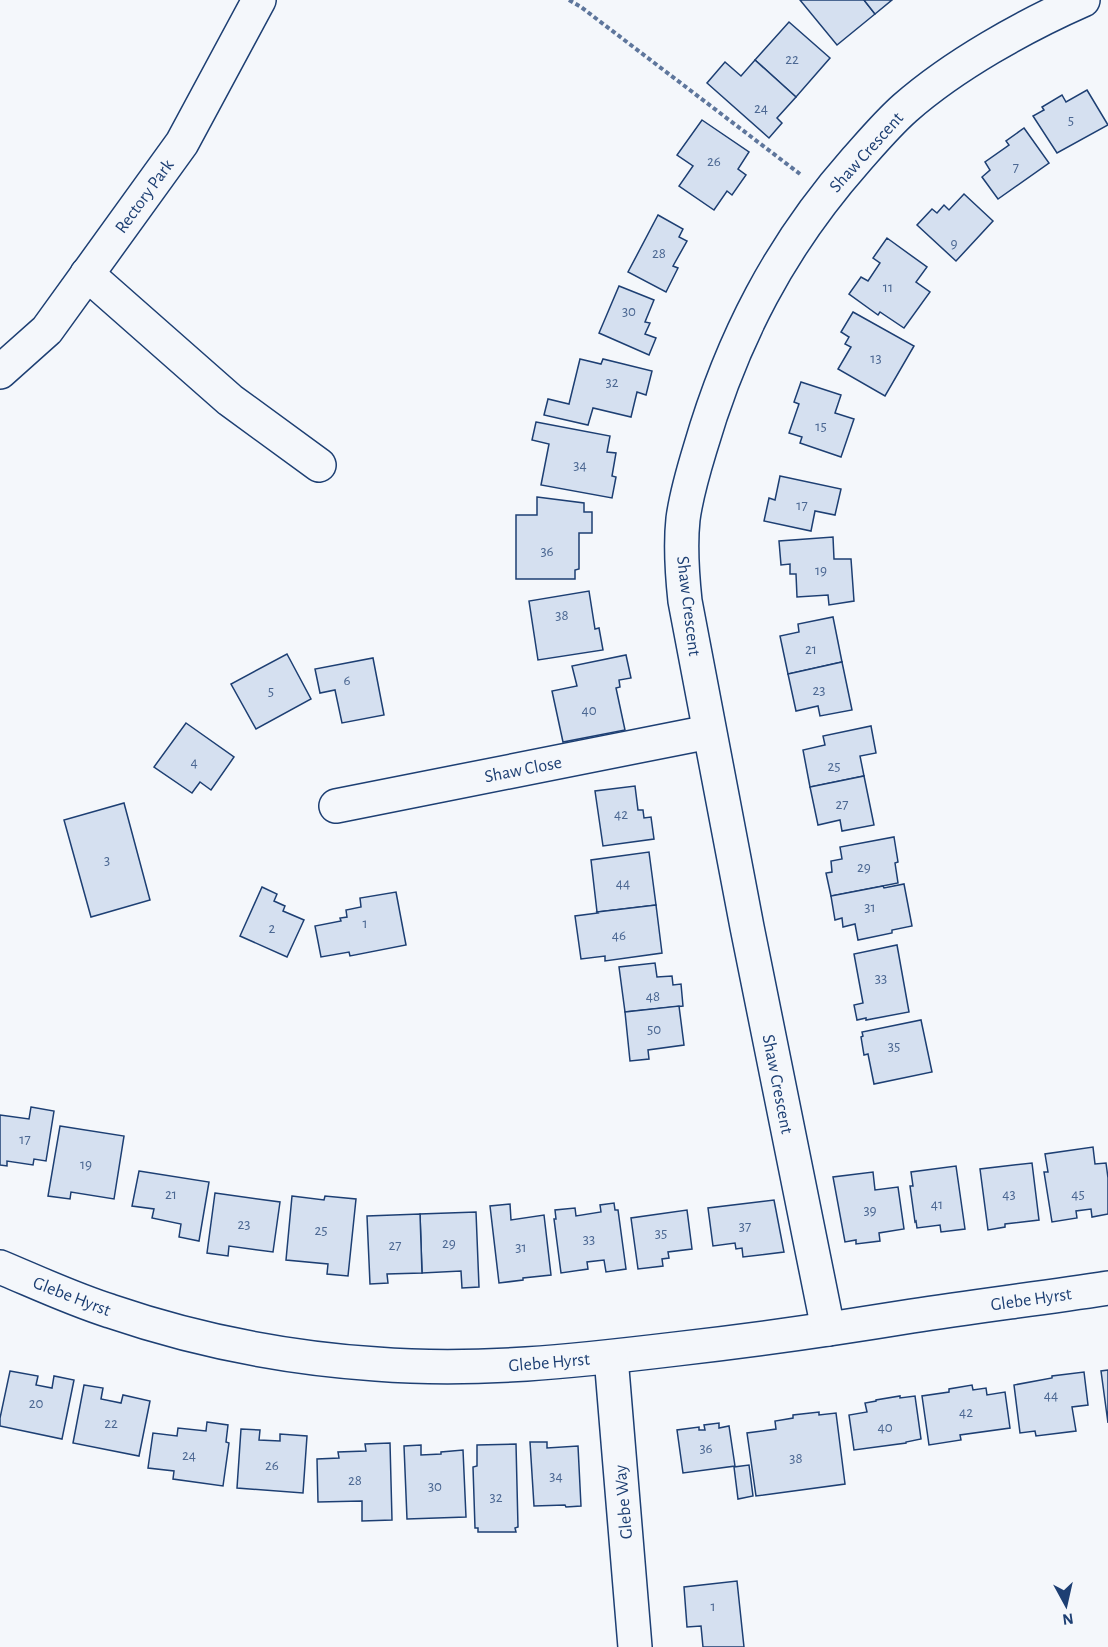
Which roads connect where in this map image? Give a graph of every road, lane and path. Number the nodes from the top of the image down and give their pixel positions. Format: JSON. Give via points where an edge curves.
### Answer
{"nodes":[{"id":1,"x":259,"y":0,"type":"edge"},
{"id":2,"x":569,"y":0,"type":"edge"},
{"id":3,"x":1083,"y":0,"type":"edge"},
{"id":4,"x":827,"y":194,"type":"junction"},
{"id":5,"x":87,"y":274,"type":"junction"},
{"id":6,"x":0,"y":372,"type":"edge"},
{"id":7,"x":319,"y":465,"type":"dead end"},
{"id":8,"x":710,"y":732,"type":"junction"},
{"id":9,"x":336,"y":806,"type":"dead end"},
{"id":10,"x":0,"y":1267,"type":"edge"},
{"id":11,"x":1108,"y":1288,"type":"edge"},
{"id":12,"x":828,"y":1329,"type":"junction"},
{"id":13,"x":611,"y":1357,"type":"junction"},
{"id":14,"x":635,"y":1647,"type":"edge"}],
"edges":[{"from":1,"to":5,"type":"street","name":"Rectory Park","via":[[182,143]]},
{"from":2,"to":4,"type":"path"},
{"from":3,"to":4,"type":"street","name":"Shaw Crescent","via":[[998,44],[933,86],[887,125]]},
{"from":4,"to":8,"type":"street","name":"Shaw Crescent","via":[[770,278],[738,344],[706,427],[686,500],[681,538],[683,580]]},
{"from":5,"to":6,"type":"street","name":"Rectory Park","via":[[47,330]]},
{"from":5,"to":7,"type":"street","via":[[230,400]]},
{"from":8,"to":9,"type":"street","name":"Shaw Close"},
{"from":8,"to":12,"type":"street","name":"Shaw Crescent"},
{"from":10,"to":13,"type":"street","name":"Glebe Hyrst","via":[[112,1312],[279,1353],[422,1367]]},
{"from":11,"to":12,"type":"street","name":"Glebe Hyrst"},
{"from":12,"to":13,"type":"street","name":"Glebe Hyrst"},
{"from":13,"to":14,"type":"street","name":"Glebe Way"}]}
